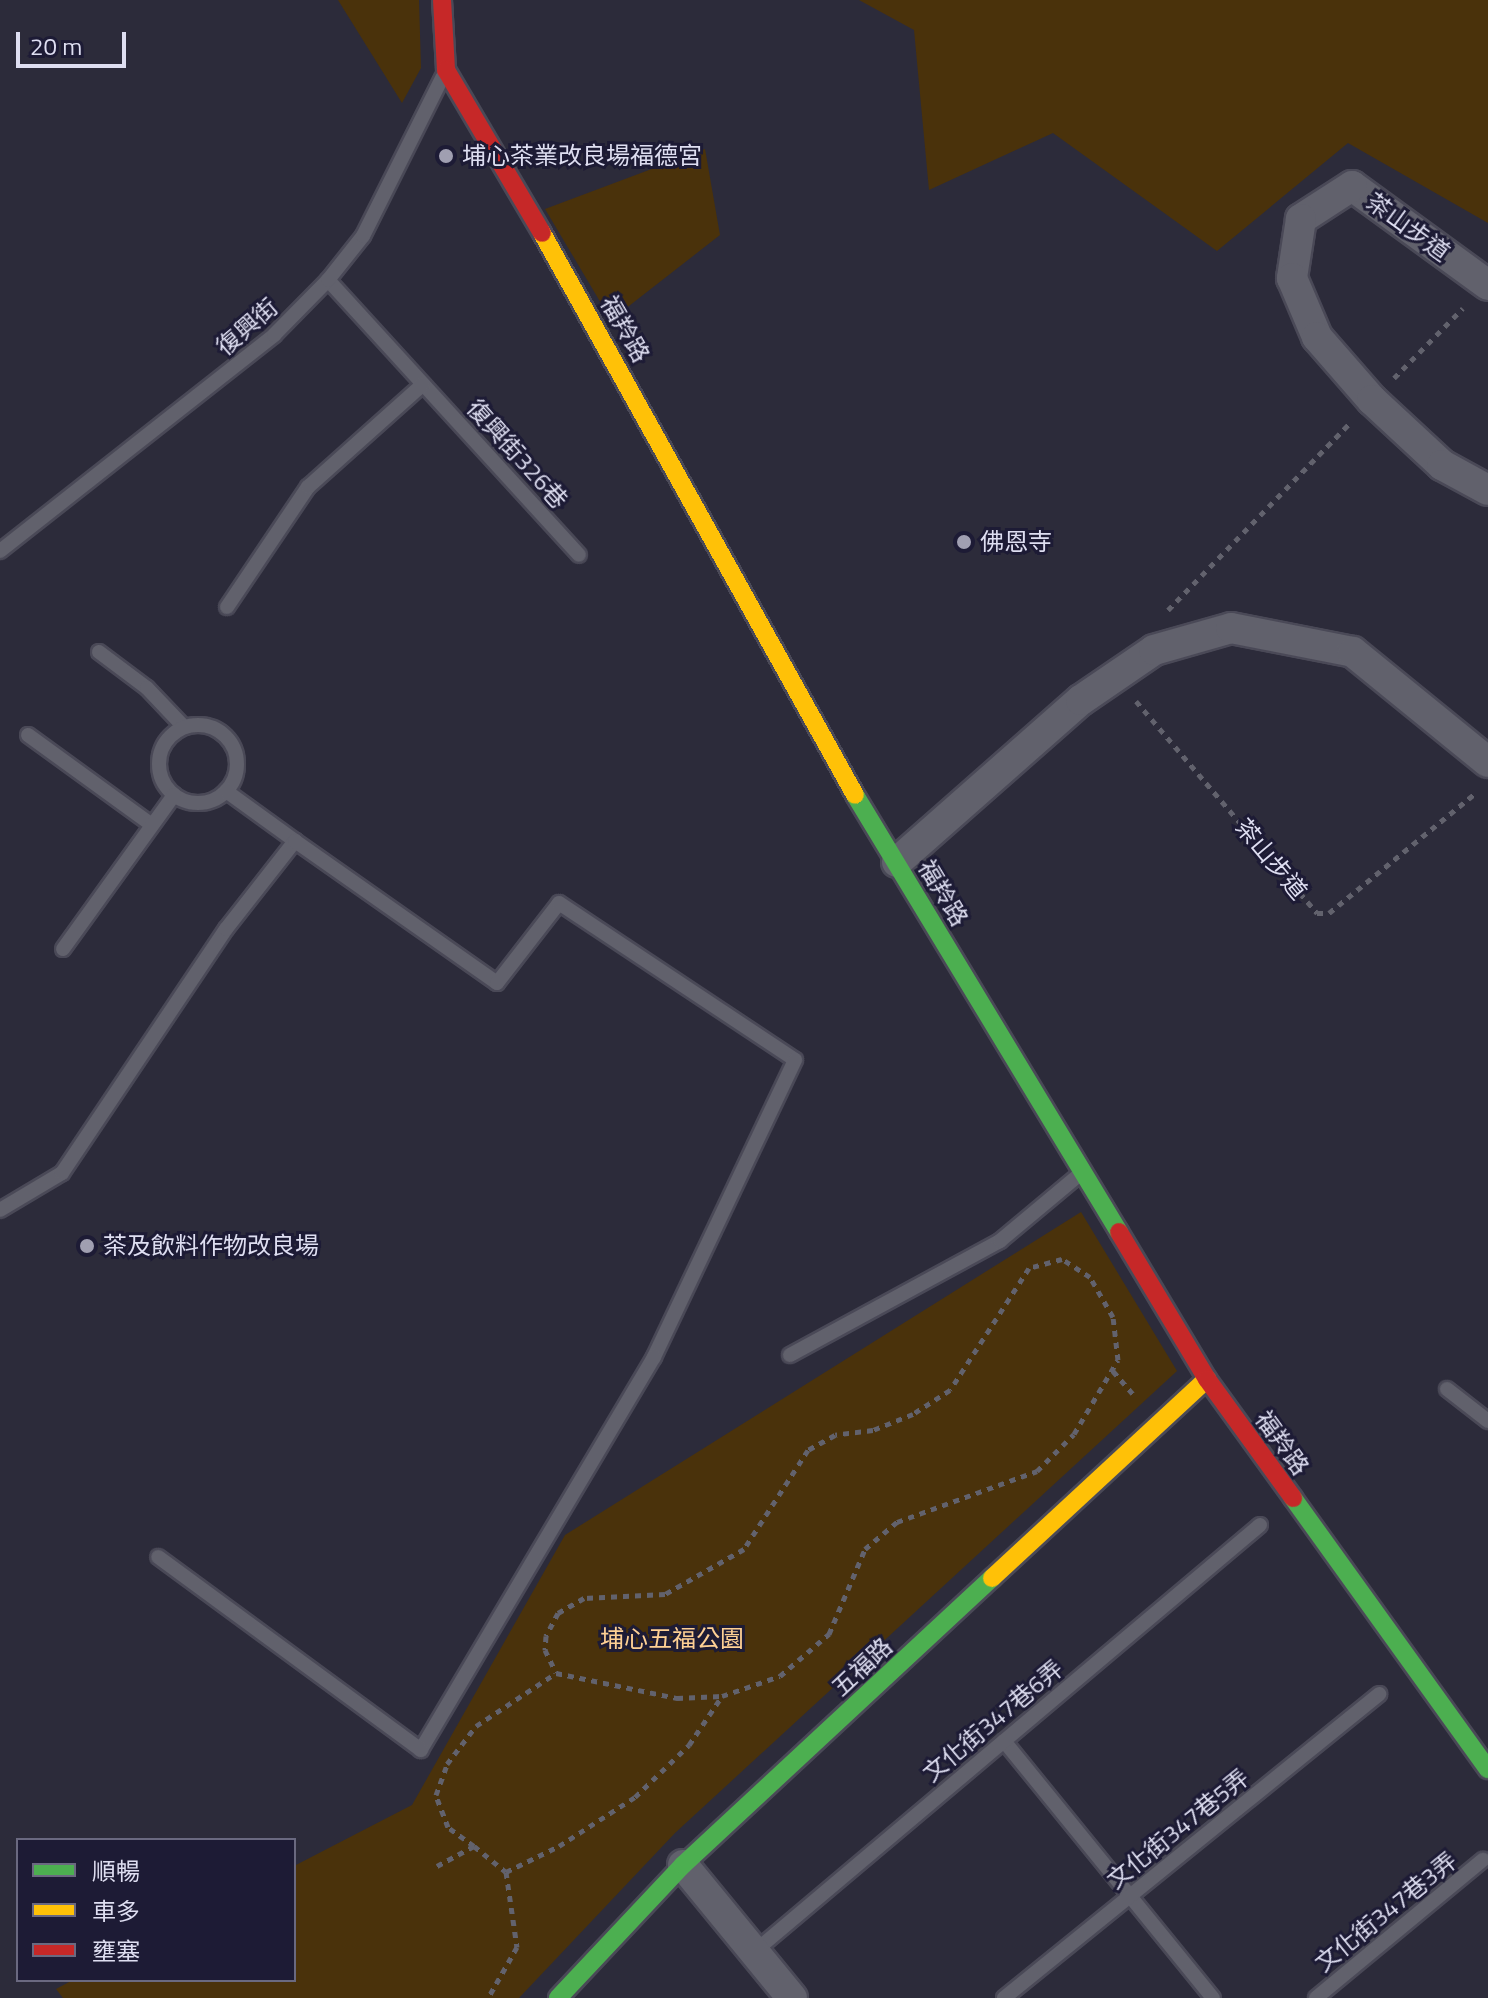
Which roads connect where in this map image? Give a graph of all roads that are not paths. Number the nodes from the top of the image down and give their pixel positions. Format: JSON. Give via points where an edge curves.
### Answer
{"nodes":[{"id":1,"x":442,"y":0,"type":"edge"},
{"id":2,"x":446,"y":70,"type":"junction"},
{"id":3,"x":328,"y":280,"type":"junction"},
{"id":4,"x":1478,"y":294,"type":"edge"},
{"id":5,"x":423,"y":384,"type":"junction"},
{"id":6,"x":1488,"y":490,"type":"edge"},
{"id":7,"x":0,"y":551,"type":"edge"},
{"id":8,"x":579,"y":555,"type":"dead end"},
{"id":9,"x":227,"y":607,"type":"dead end"},
{"id":10,"x":99,"y":652,"type":"dead end"},
{"id":11,"x":184,"y":727,"type":"junction"},
{"id":12,"x":28,"y":735,"type":"dead end"},
{"id":13,"x":1488,"y":762,"type":"edge"},
{"id":14,"x":226,"y":791,"type":"junction"},
{"id":15,"x":174,"y":795,"type":"junction"},
{"id":16,"x":152,"y":825,"type":"junction"},
{"id":17,"x":295,"y":841,"type":"junction"},
{"id":18,"x":897,"y":862,"type":"junction"},
{"id":19,"x":63,"y":949,"type":"dead end"},
{"id":20,"x":1083,"y":1172,"type":"junction"},
{"id":21,"x":0,"y":1210,"type":"edge"},
{"id":22,"x":790,"y":1355,"type":"dead end"},
{"id":23,"x":1207,"y":1379,"type":"junction"},
{"id":24,"x":1447,"y":1389,"type":"dead end"},
{"id":25,"x":1488,"y":1421,"type":"edge"},
{"id":26,"x":1260,"y":1525,"type":"dead end"},
{"id":27,"x":158,"y":1557,"type":"dead end"},
{"id":28,"x":1379,"y":1694,"type":"dead end"},
{"id":29,"x":1004,"y":1741,"type":"junction"},
{"id":30,"x":1488,"y":1769,"type":"edge"},
{"id":31,"x":1483,"y":1860,"type":"dead end"},
{"id":32,"x":683,"y":1865,"type":"junction"},
{"id":33,"x":1129,"y":1896,"type":"junction"},
{"id":34,"x":754,"y":1952,"type":"junction"},
{"id":35,"x":566,"y":1994,"type":"edge"},
{"id":36,"x":792,"y":1998,"type":"edge"},
{"id":37,"x":1004,"y":1998,"type":"edge"},
{"id":38,"x":1213,"y":1998,"type":"edge"},
{"id":39,"x":1316,"y":1998,"type":"edge"}],
"edges":[{"from":1,"to":2,"type":"street","name":"福羚路"},
{"from":2,"to":3,"type":"lane","name":"復興街","via":[[363,236]]},
{"from":2,"to":18,"type":"street","name":"福羚路","via":[[623,372],[841,772]]},
{"from":3,"to":5,"type":"lane","name":"復興街326巷"},
{"from":3,"to":7,"type":"lane","name":"復興街","via":[[274,335]]},
{"from":4,"to":6,"type":"street","name":"茶山步道","via":[[1352,186],[1301,219],[1292,278],[1317,337],[1372,400],[1442,465]]},
{"from":5,"to":8,"type":"lane","name":"復興街326巷"},
{"from":5,"to":9,"type":"lane","via":[[308,487]]},
{"from":10,"to":11,"type":"lane","via":[[147,688]]},
{"from":11,"to":14,"type":"lane","via":[[210,726],[231,742],[237,767]]},
{"from":11,"to":15,"type":"lane","via":[[164,743],[159,755],[162,780]]},
{"from":12,"to":16,"type":"lane"},
{"from":13,"to":18,"type":"street","via":[[1353,652],[1231,628],[1154,650],[1115,676]]},
{"from":14,"to":15,"type":"lane","via":[[204,803]]},
{"from":14,"to":17,"type":"lane"},
{"from":15,"to":16,"type":"lane"},
{"from":16,"to":19,"type":"lane"},
{"from":17,"to":21,"type":"lane","via":[[226,929],[62,1173]]},
{"from":17,"to":27,"type":"lane","via":[[497,983],[559,903],[795,1060],[654,1357],[421,1750]]},
{"from":18,"to":20,"type":"street","name":"福羚路"},
{"from":20,"to":22,"type":"lane","via":[[1000,1241]]},
{"from":20,"to":23,"type":"street","name":"福羚路"},
{"from":23,"to":30,"type":"street","name":"福羚路"},
{"from":23,"to":32,"type":"street","name":"五福路"},
{"from":24,"to":25,"type":"lane"},
{"from":26,"to":29,"type":"lane","name":"文化街347巷6弄"},
{"from":28,"to":33,"type":"lane","name":"文化街347巷5弄"},
{"from":29,"to":33,"type":"lane"},
{"from":29,"to":34,"type":"lane","name":"文化街347巷6弄"},
{"from":31,"to":39,"type":"lane","name":"文化街347巷3弄"},
{"from":32,"to":34,"type":"street"},
{"from":32,"to":35,"type":"street","name":"五福路"},
{"from":33,"to":37,"type":"lane","name":"文化街347巷5弄"},
{"from":33,"to":38,"type":"lane"},
{"from":34,"to":36,"type":"street"}]}
